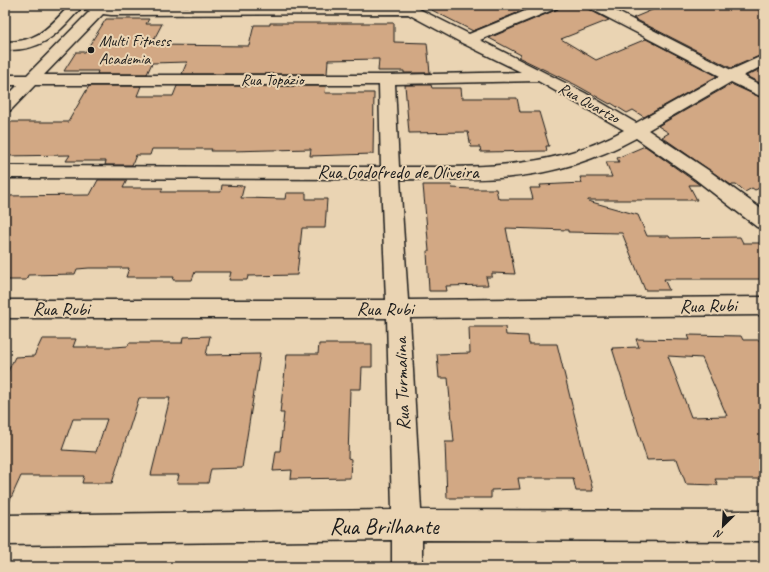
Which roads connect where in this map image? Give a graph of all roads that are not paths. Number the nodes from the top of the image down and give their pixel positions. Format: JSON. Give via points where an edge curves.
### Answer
{"nodes":[{"id":1,"x":81,"y":5,"type":"edge"},
{"id":2,"x":248,"y":5,"type":"edge"},
{"id":3,"x":552,"y":5,"type":"edge"},
{"id":4,"x":594,"y":5,"type":"edge"},
{"id":5,"x":102,"y":7,"type":"edge"},
{"id":6,"x":406,"y":8,"type":"edge"},
{"id":7,"x":230,"y":10,"type":"junction"},
{"id":8,"x":467,"y":40,"type":"junction"},
{"id":9,"x":5,"y":46,"type":"edge"},
{"id":10,"x":764,"y":58,"type":"edge"},
{"id":11,"x":539,"y":76,"type":"junction"},
{"id":12,"x":731,"y":76,"type":"junction"},
{"id":13,"x":33,"y":80,"type":"junction"},
{"id":14,"x":387,"y":80,"type":"junction"},
{"id":15,"x":8,"y":83,"type":"edge"},
{"id":16,"x":764,"y":93,"type":"edge"},
{"id":17,"x":5,"y":107,"type":"edge"},
{"id":18,"x":636,"y":130,"type":"junction"},
{"id":19,"x":5,"y":172,"type":"edge"},
{"id":20,"x":389,"y":172,"type":"junction"},
{"id":21,"x":764,"y":222,"type":"edge"},
{"id":22,"x":764,"y":306,"type":"edge"},
{"id":23,"x":5,"y":309,"type":"edge"},
{"id":24,"x":398,"y":309,"type":"junction"},
{"id":25,"x":407,"y":525,"type":"junction"},
{"id":26,"x":764,"y":526,"type":"edge"},
{"id":27,"x":5,"y":530,"type":"edge"},
{"id":28,"x":407,"y":567,"type":"edge"}],
"edges":[{"from":1,"to":5,"type":"street"},
{"from":1,"to":9,"type":"street","via":[[44,38],[33,44]]},
{"from":1,"to":15,"type":"street"},
{"from":2,"to":7,"type":"street"},
{"from":3,"to":8,"type":"street"},
{"from":4,"to":12,"type":"street"},
{"from":5,"to":7,"type":"street","via":[[175,11]]},
{"from":5,"to":13,"type":"street"},
{"from":6,"to":7,"type":"street"},
{"from":6,"to":8,"type":"street","name":"Rua Quartzo"},
{"from":8,"to":11,"type":"street","name":"Rua Quartzo"},
{"from":10,"to":12,"type":"street","name":"Rua Godofredo de Oliveira"},
{"from":11,"to":14,"type":"street","name":"Rua Topázio"},
{"from":11,"to":18,"type":"street","name":"Rua Quartzo"},
{"from":12,"to":16,"type":"street"},
{"from":12,"to":18,"type":"street","name":"Rua Godofredo de Oliveira"},
{"from":13,"to":14,"type":"street","name":"Rua Topázio"},
{"from":13,"to":15,"type":"street","name":"Rua Topázio"},
{"from":13,"to":17,"type":"street"},
{"from":14,"to":20,"type":"street","name":"Rua Turmalina"},
{"from":18,"to":20,"type":"street","name":"Rua Godofredo de Oliveira","via":[[597,150],[566,160],[511,171]]},
{"from":18,"to":21,"type":"street","name":"Rua Quartzo","via":[[734,197]]},
{"from":19,"to":20,"type":"street","name":"Rua Godofredo de Oliveira"},
{"from":20,"to":24,"type":"street","name":"Rua Turmalina"},
{"from":22,"to":24,"type":"street","name":"Rua Rubi"},
{"from":23,"to":24,"type":"street","name":"Rua Rubi"},
{"from":24,"to":25,"type":"street","name":"Rua Turmalina"},
{"from":25,"to":26,"type":"street","name":"Rua Brilhante"},
{"from":25,"to":27,"type":"street","name":"Rua Brilhante"},
{"from":25,"to":28,"type":"street","name":"Rua Turmalina"}]}
